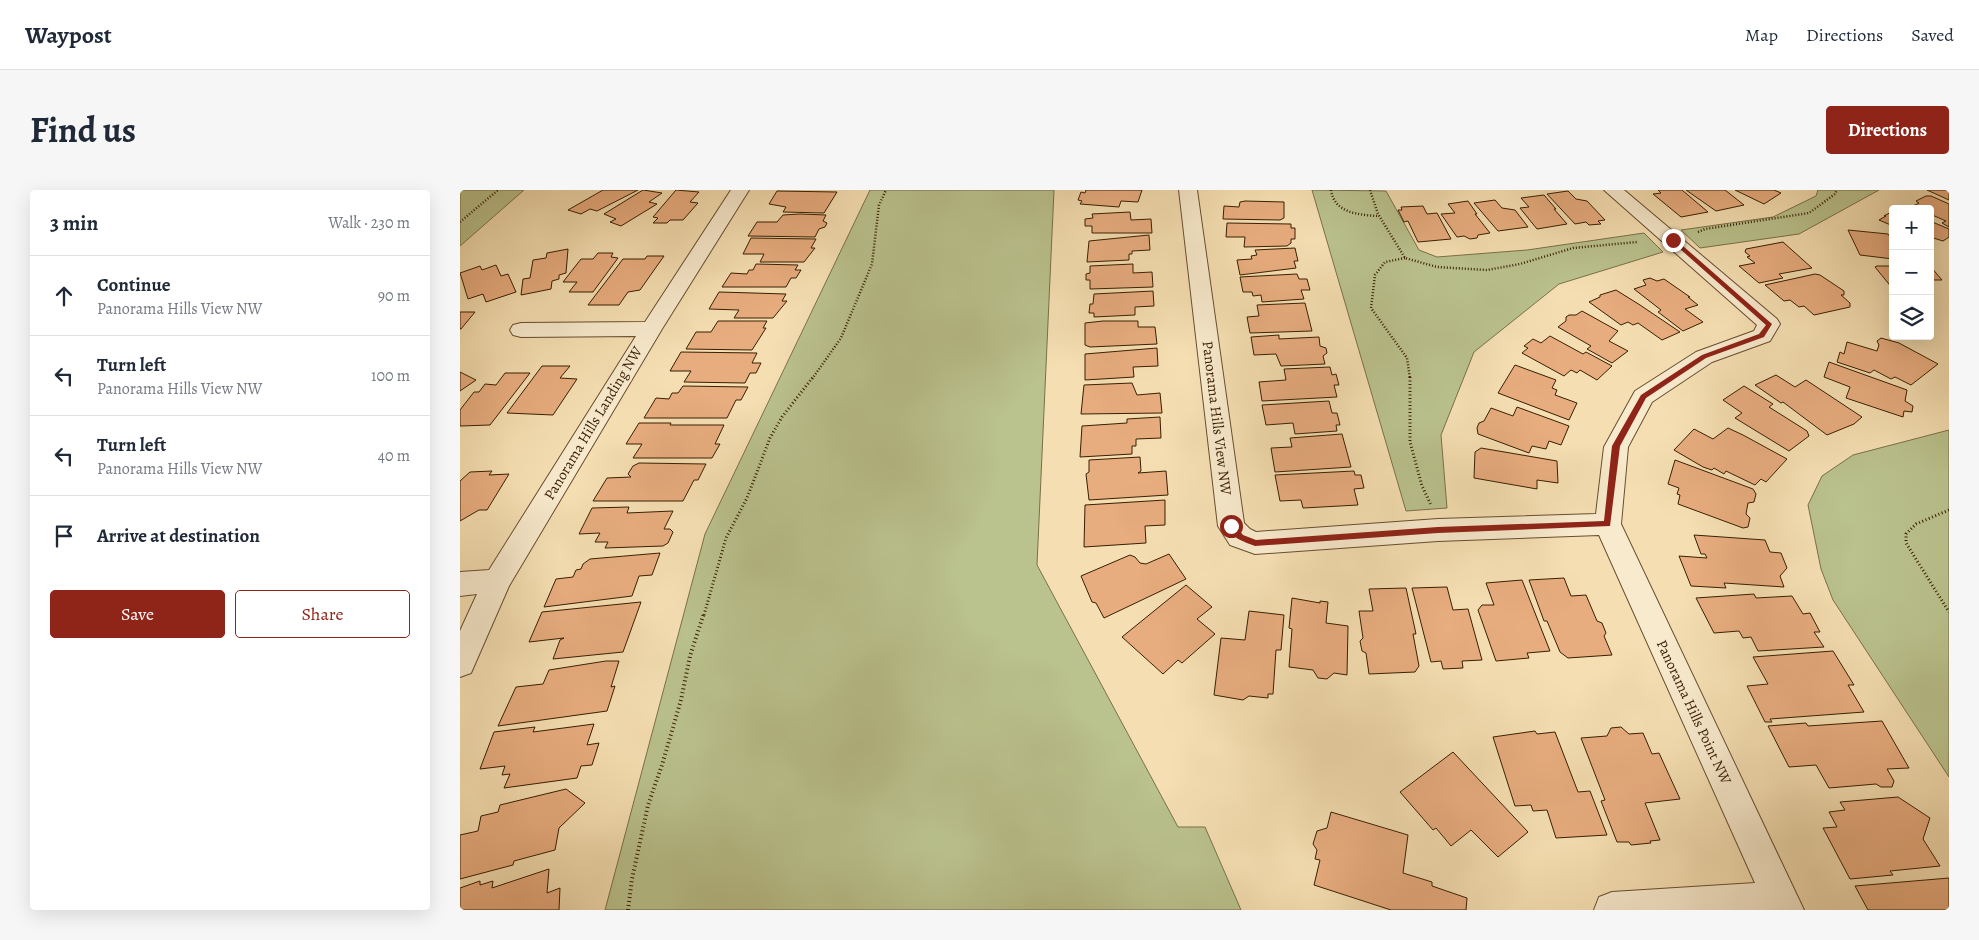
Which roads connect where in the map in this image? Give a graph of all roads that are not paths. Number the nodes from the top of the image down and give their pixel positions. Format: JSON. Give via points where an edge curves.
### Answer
{"nodes":[{"id":1,"x":740,"y":190,"type":"edge"},
{"id":2,"x":1188,"y":190,"type":"edge"},
{"id":3,"x":1613,"y":190,"type":"edge"},
{"id":4,"x":651,"y":329,"type":"junction"},
{"id":5,"x":521,"y":330,"type":"dead end"},
{"id":6,"x":1608,"y":524,"type":"junction"},
{"id":7,"x":497,"y":581,"type":"junction"},
{"id":8,"x":460,"y":584,"type":"edge"},
{"id":9,"x":460,"y":664,"type":"edge"},
{"id":10,"x":1783,"y":905,"type":"edge"},
{"id":11,"x":1612,"y":910,"type":"edge"}],
"edges":[{"from":1,"to":4,"type":"street","name":"Panorama Hills Landing NW"},
{"from":2,"to":6,"type":"street","name":"Panorama Hills View NW","via":[[1231,526],[1240,537],[1255,543],[1438,530]]},
{"from":3,"to":6,"type":"street","via":[[1769,324],[1762,336],[1704,357],[1643,396],[1616,446]]},
{"from":4,"to":5,"type":"street"},
{"from":4,"to":7,"type":"street","name":"Panorama Hills Landing NW"},
{"from":6,"to":10,"type":"street","name":"Panorama Hills Point NW"},
{"from":7,"to":8,"type":"street"},
{"from":7,"to":9,"type":"street","name":"Panorama Hills Landing NW"},
{"from":10,"to":11,"type":"street","name":"Panorama Hills Point NW"}]}
